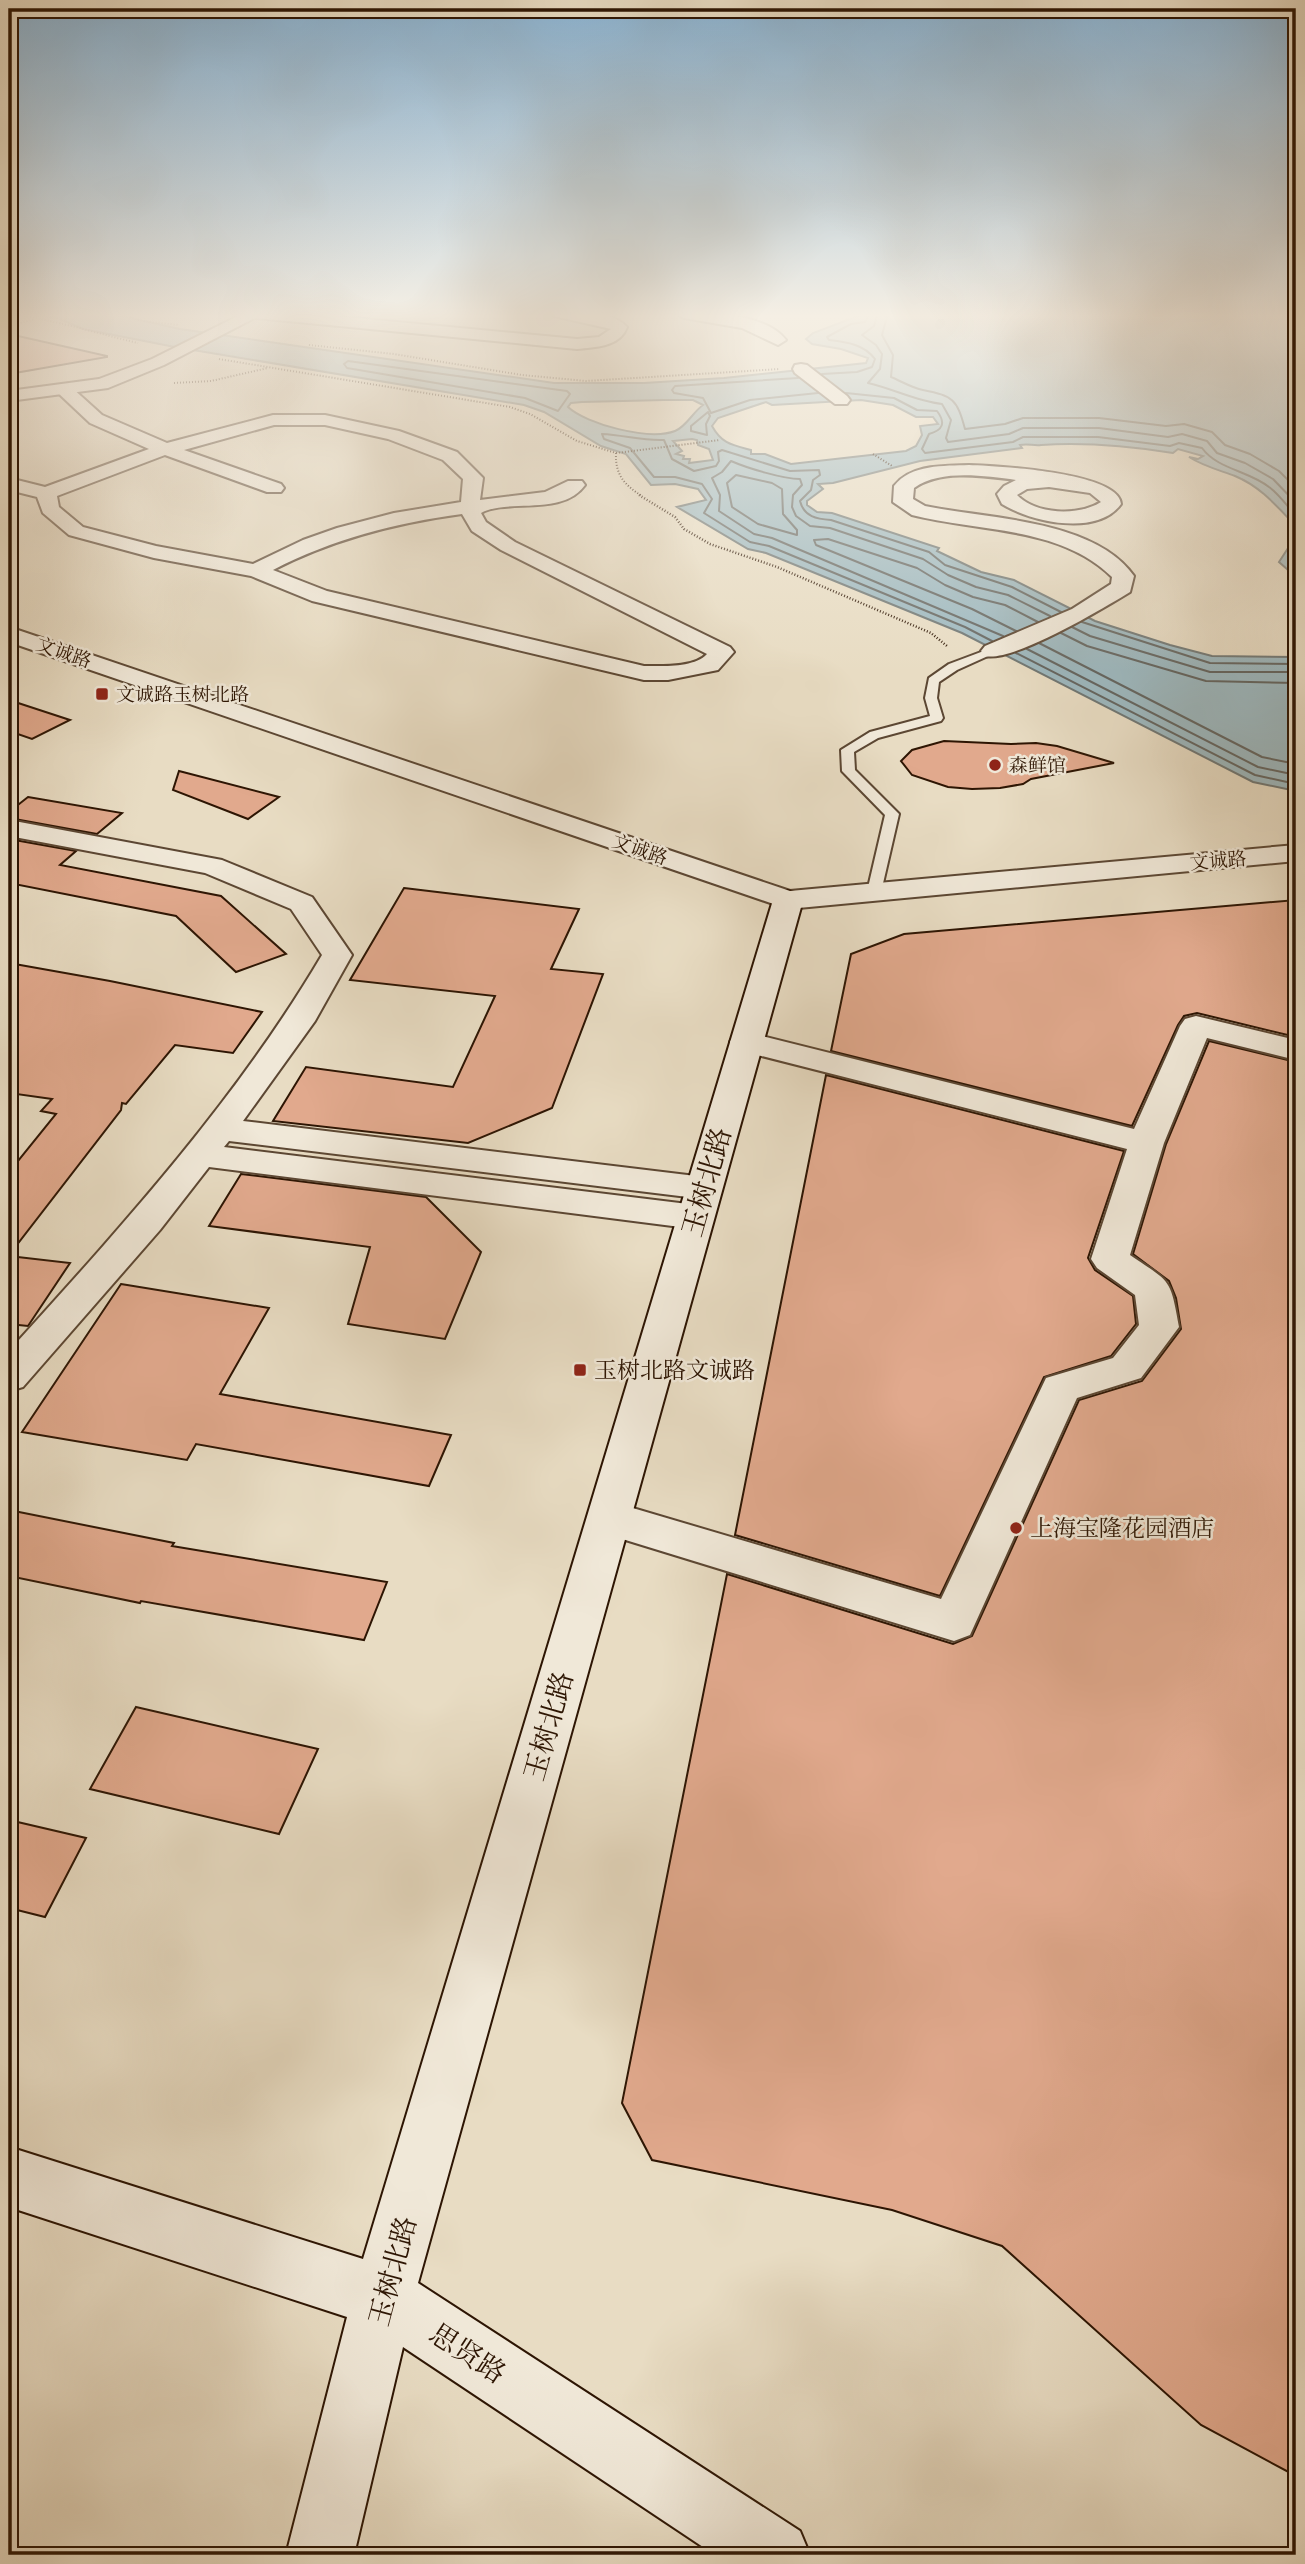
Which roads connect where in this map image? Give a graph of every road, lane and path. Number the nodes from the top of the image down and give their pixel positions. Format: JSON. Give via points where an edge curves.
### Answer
{"nodes":[{"id":1,"x":127,"y":433,"type":"edge"},
{"id":2,"x":226,"y":433,"type":"edge"},
{"id":3,"x":382,"y":433,"type":"edge"},
{"id":4,"x":720,"y":440,"type":"dead end"},
{"id":5,"x":165,"y":449,"type":"junction"},
{"id":6,"x":616,"y":453,"type":"dead end"},
{"id":7,"x":873,"y":454,"type":"dead end"},
{"id":8,"x":899,"y":470,"type":"dead end"},
{"id":9,"x":1067,"y":481,"type":"dead end"},
{"id":10,"x":9,"y":484,"type":"edge"},
{"id":11,"x":575,"y":485,"type":"dead end"},
{"id":12,"x":274,"y":488,"type":"dead end"},
{"id":13,"x":46,"y":493,"type":"junction"},
{"id":14,"x":468,"y":507,"type":"junction"},
{"id":15,"x":256,"y":571,"type":"junction"},
{"id":16,"x":9,"y":634,"type":"edge"},
{"id":17,"x":993,"y":651,"type":"joint"},
{"id":18,"x":9,"y":828,"type":"edge"},
{"id":19,"x":1296,"y":853,"type":"edge"},
{"id":20,"x":874,"y":892,"type":"junction"},
{"id":21,"x":788,"y":900,"type":"junction"},
{"id":22,"x":747,"y":1042,"type":"junction"},
{"id":23,"x":1296,"y":1050,"type":"edge"},
{"id":24,"x":210,"y":1142,"type":"junction"},
{"id":25,"x":1146,"y":1143,"type":"junction"},
{"id":26,"x":700,"y":1203,"type":"junction"},
{"id":27,"x":9,"y":1377,"type":"edge"},
{"id":28,"x":609,"y":1518,"type":"junction"},
{"id":29,"x":9,"y":2177,"type":"edge"},
{"id":30,"x":383,"y":2297,"type":"junction"},
{"id":31,"x":320,"y":2555,"type":"edge"},
{"id":32,"x":776,"y":2555,"type":"edge"}],
"edges":[{"from":1,"to":5,"type":"street"},
{"from":2,"to":5,"type":"street"},
{"from":3,"to":14,"type":"street","via":[[450,456],[473,478]]},
{"from":4,"to":6,"type":"path"},
{"from":5,"to":12,"type":"street"},
{"from":5,"to":13,"type":"street"},
{"from":7,"to":8,"type":"path"},
{"from":9,"to":17,"type":"street","via":[[964,470],[913,478],[901,487],[903,502],[919,511],[1039,533],[1100,554],[1123,576],[1122,587],[1080,614]]},
{"from":10,"to":13,"type":"street"},
{"from":11,"to":14,"type":"street","via":[[550,498]]},
{"from":13,"to":15,"type":"street","via":[[50,509],[76,531],[154,552]]},
{"from":14,"to":15,"type":"street","via":[[342,532]]},
{"from":14,"to":15,"type":"street","via":[[476,526],[508,546],[722,652],[710,665],[645,673],[320,596]]},
{"from":16,"to":21,"type":"street","name":"文诚路"},
{"from":17,"to":20,"type":"lane","via":[[953,667],[933,681],[931,698],[937,718],[874,735],[847,750],[849,771],[892,814]]},
{"from":18,"to":24,"type":"street","via":[[212,866],[302,903],[337,954],[299,1021]]},
{"from":19,"to":20,"type":"street","name":"文诚路"},
{"from":20,"to":21,"type":"street","name":"文诚路"},
{"from":21,"to":22,"type":"street","name":"玉树北路"},
{"from":22,"to":25,"type":"street"},
{"from":22,"to":26,"type":"street","name":"玉树北路"},
{"from":23,"to":25,"type":"street","via":[[1196,1026]]},
{"from":24,"to":26,"type":"street"},
{"from":24,"to":27,"type":"street","via":[[147,1222]]},
{"from":25,"to":28,"type":"street","via":[[1110,1259],[1153,1289],[1159,1327],[1128,1368],[1061,1388],[954,1622]]},
{"from":26,"to":28,"type":"street","name":"玉树北路"},
{"from":28,"to":30,"type":"street","name":"玉树北路"},
{"from":29,"to":30,"type":"street","name":"思贤路"},
{"from":30,"to":31,"type":"street","name":"玉树北路"},
{"from":30,"to":32,"type":"street","name":"思贤路"}]}
